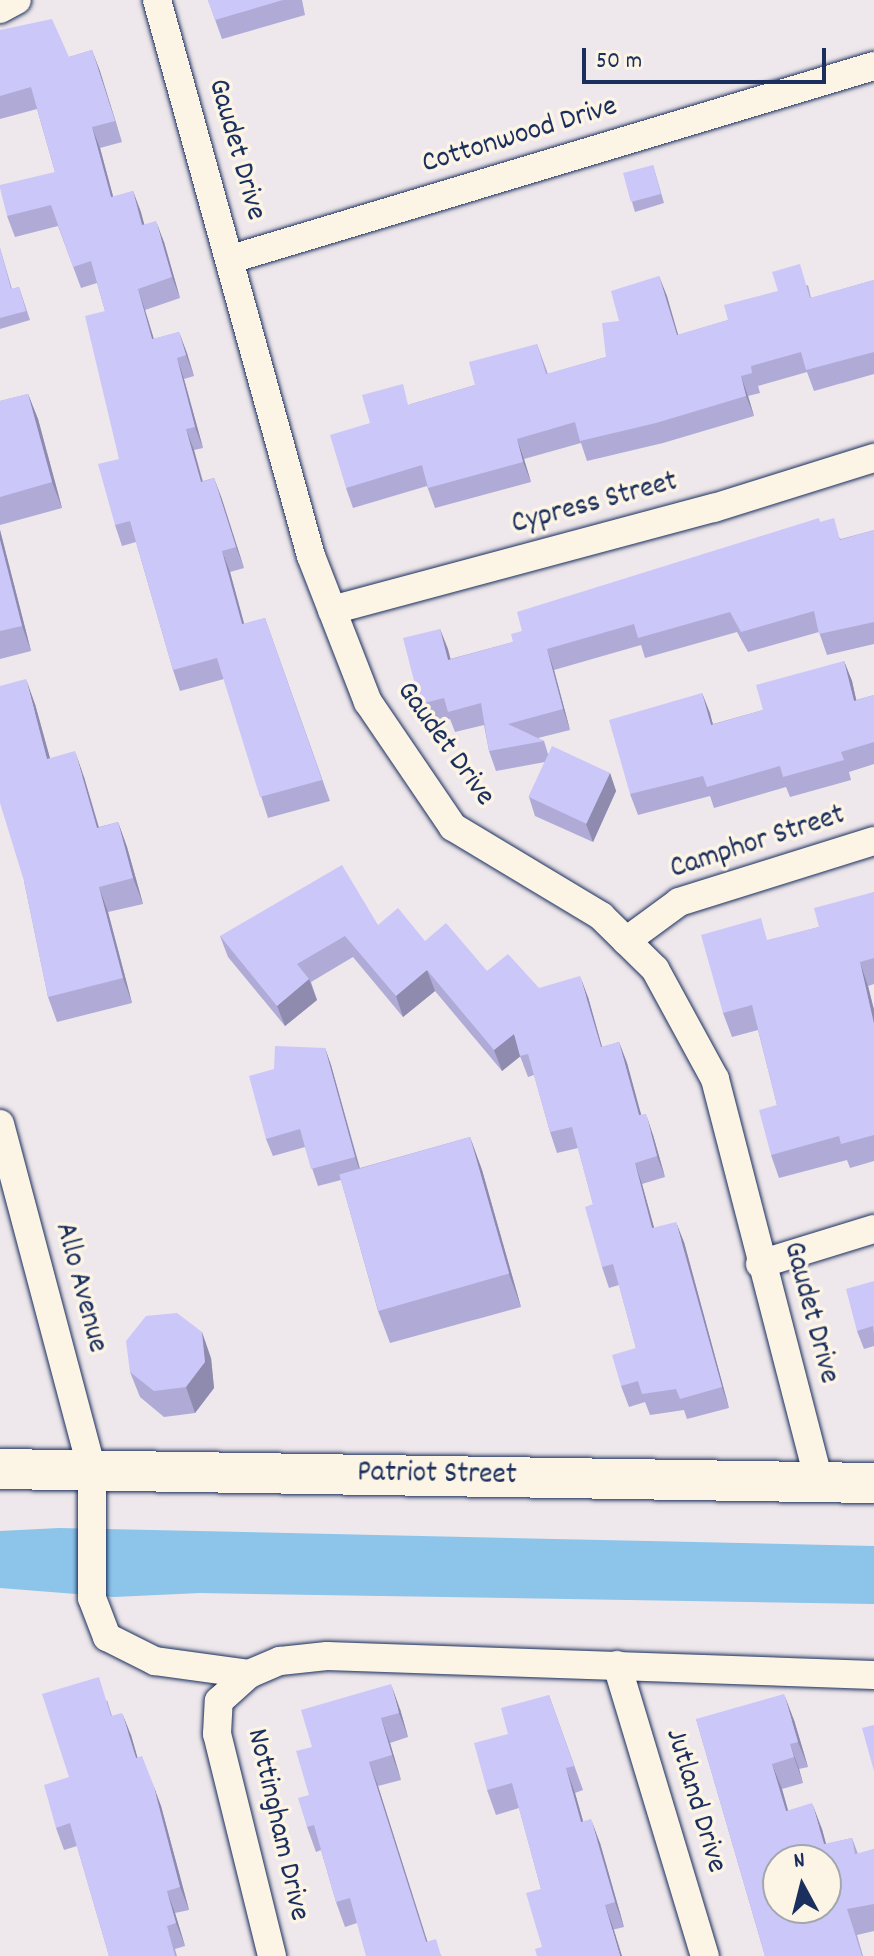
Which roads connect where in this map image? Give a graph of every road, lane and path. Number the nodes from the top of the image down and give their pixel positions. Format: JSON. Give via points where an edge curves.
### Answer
{"nodes":[{"id":1,"x":17,"y":0,"type":"edge"},
{"id":2,"x":157,"y":0,"type":"edge"},
{"id":3,"x":0,"y":9,"type":"edge"},
{"id":4,"x":874,"y":66,"type":"edge"},
{"id":5,"x":231,"y":259,"type":"junction"},
{"id":6,"x":874,"y":458,"type":"edge"},
{"id":7,"x":332,"y":610,"type":"junction"},
{"id":8,"x":874,"y":841,"type":"edge"},
{"id":9,"x":626,"y":941,"type":"junction"},
{"id":10,"x":0,"y":1124,"type":"edge"},
{"id":11,"x":874,"y":1229,"type":"edge"},
{"id":12,"x":760,"y":1264,"type":"junction"},
{"id":13,"x":0,"y":1469,"type":"edge"},
{"id":14,"x":92,"y":1469,"type":"junction"},
{"id":15,"x":819,"y":1482,"type":"junction"},
{"id":16,"x":874,"y":1483,"type":"edge"},
{"id":17,"x":617,"y":1665,"type":"junction"},
{"id":18,"x":249,"y":1674,"type":"junction"},
{"id":19,"x":874,"y":1675,"type":"edge"},
{"id":20,"x":272,"y":1956,"type":"edge"},
{"id":21,"x":705,"y":1956,"type":"edge"}],
"edges":[{"from":1,"to":3,"type":"street"},
{"from":2,"to":5,"type":"street","name":"Gaudet Drive"},
{"from":4,"to":5,"type":"street","name":"Cottonwood Drive"},
{"from":5,"to":7,"type":"street","name":"Gaudet Drive","via":[[311,556]]},
{"from":6,"to":7,"type":"street","name":"Cypress Street","via":[[714,508]]},
{"from":7,"to":9,"type":"street","name":"Gaudet Drive","via":[[368,702],[453,827],[601,916]]},
{"from":8,"to":9,"type":"street","name":"Camphor Street","via":[[679,902]]},
{"from":9,"to":12,"type":"street","name":"Gaudet Drive","via":[[655,969],[715,1079]]},
{"from":10,"to":14,"type":"street","name":"Allo Avenue"},
{"from":11,"to":12,"type":"street"},
{"from":12,"to":15,"type":"street","name":"Gaudet Drive"},
{"from":13,"to":14,"type":"main road","name":"Patriot Street"},
{"from":14,"to":15,"type":"main road","name":"Patriot Street"},
{"from":14,"to":18,"type":"street","name":"Allo Avenue","via":[[92,1598],[107,1637],[155,1661]]},
{"from":15,"to":16,"type":"main road","name":"Patriot Street"},
{"from":17,"to":18,"type":"street","via":[[327,1656],[280,1661]]},
{"from":17,"to":19,"type":"street"},
{"from":17,"to":21,"type":"street","name":"Jutland Drive"},
{"from":18,"to":20,"type":"street","name":"Nottingham Drive","via":[[219,1701],[217,1734]]}]}
